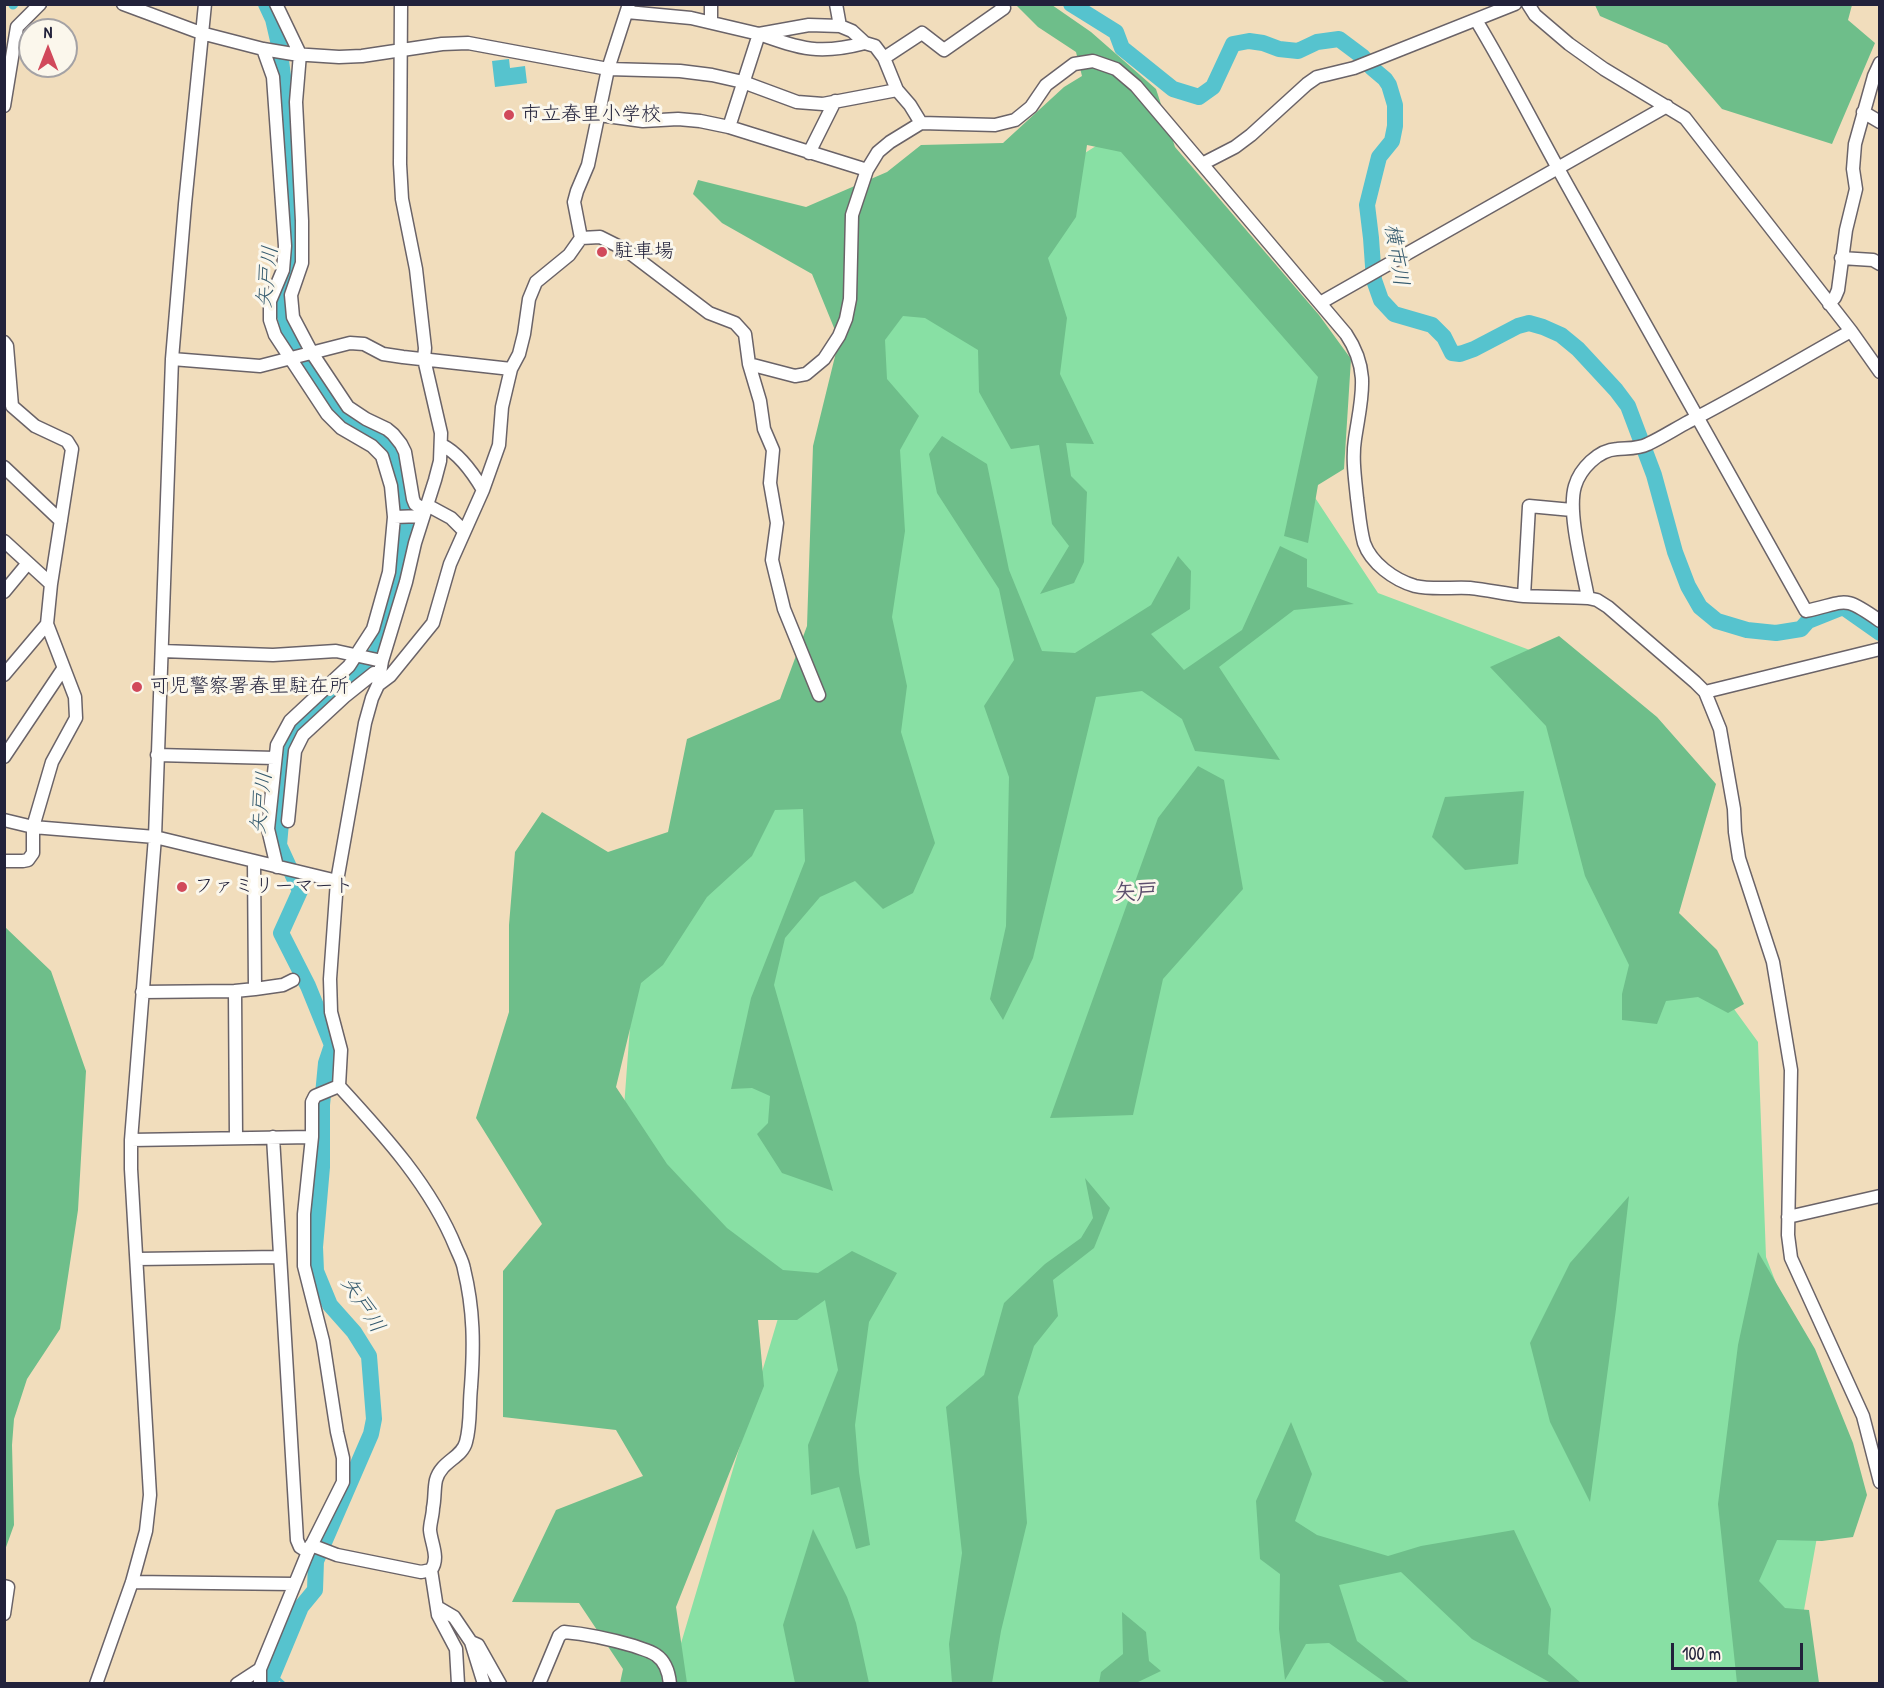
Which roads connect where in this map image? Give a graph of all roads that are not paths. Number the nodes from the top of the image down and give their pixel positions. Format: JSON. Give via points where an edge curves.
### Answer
{"nodes":[{"id":1,"x":40,"y":4,"type":"edge"},
{"id":2,"x":123,"y":4,"type":"edge"},
{"id":3,"x":205,"y":4,"type":"edge"},
{"id":4,"x":276,"y":4,"type":"edge"},
{"id":5,"x":401,"y":4,"type":"edge"},
{"id":6,"x":711,"y":4,"type":"edge"},
{"id":7,"x":836,"y":4,"type":"edge"},
{"id":8,"x":1001,"y":4,"type":"edge"},
{"id":9,"x":1515,"y":4,"type":"edge"},
{"id":10,"x":1528,"y":4,"type":"edge"},
{"id":11,"x":628,"y":8,"type":"edge"},
{"id":12,"x":1476,"y":20,"type":"junction"},
{"id":13,"x":711,"y":21,"type":"junction"},
{"id":14,"x":840,"y":26,"type":"junction"},
{"id":15,"x":201,"y":33,"type":"junction"},
{"id":16,"x":759,"y":34,"type":"junction"},
{"id":17,"x":865,"y":43,"type":"junction"},
{"id":18,"x":263,"y":49,"type":"junction"},
{"id":19,"x":400,"y":51,"type":"junction"},
{"id":20,"x":296,"y":54,"type":"junction"},
{"id":21,"x":884,"y":58,"type":"junction"},
{"id":22,"x":1880,"y":63,"type":"edge"},
{"id":23,"x":608,"y":69,"type":"junction"},
{"id":24,"x":743,"y":82,"type":"junction"},
{"id":25,"x":897,"y":90,"type":"junction"},
{"id":26,"x":835,"y":101,"type":"junction"},
{"id":27,"x":4,"y":106,"type":"edge"},
{"id":28,"x":1667,"y":106,"type":"junction"},
{"id":29,"x":1863,"y":111,"type":"junction"},
{"id":30,"x":599,"y":115,"type":"junction"},
{"id":31,"x":1880,"y":122,"type":"edge"},
{"id":32,"x":921,"y":123,"type":"junction"},
{"id":33,"x":729,"y":127,"type":"junction"},
{"id":34,"x":809,"y":153,"type":"junction"},
{"id":35,"x":1202,"y":164,"type":"junction"},
{"id":36,"x":1558,"y":169,"type":"junction"},
{"id":37,"x":867,"y":170,"type":"junction"},
{"id":38,"x":581,"y":238,"type":"junction"},
{"id":39,"x":1841,"y":258,"type":"junction"},
{"id":40,"x":1880,"y":264,"type":"edge"},
{"id":41,"x":1320,"y":303,"type":"junction"},
{"id":42,"x":1828,"y":304,"type":"junction"},
{"id":43,"x":1851,"y":331,"type":"junction"},
{"id":44,"x":5,"y":345,"type":"edge"},
{"id":45,"x":312,"y":353,"type":"junction"},
{"id":46,"x":172,"y":359,"type":"junction"},
{"id":47,"x":289,"y":359,"type":"junction"},
{"id":48,"x":424,"y":359,"type":"junction"},
{"id":49,"x":749,"y":364,"type":"junction"},
{"id":50,"x":511,"y":369,"type":"junction"},
{"id":51,"x":1880,"y":372,"type":"edge"},
{"id":52,"x":1697,"y":418,"type":"junction"},
{"id":53,"x":442,"y":445,"type":"junction"},
{"id":54,"x":4,"y":467,"type":"edge"},
{"id":55,"x":483,"y":490,"type":"junction"},
{"id":56,"x":1572,"y":510,"type":"junction"},
{"id":57,"x":425,"y":511,"type":"junction"},
{"id":58,"x":394,"y":517,"type":"junction"},
{"id":59,"x":61,"y":521,"type":"junction"},
{"id":60,"x":464,"y":531,"type":"junction"},
{"id":61,"x":4,"y":541,"type":"edge"},
{"id":62,"x":28,"y":563,"type":"junction"},
{"id":63,"x":51,"y":584,"type":"junction"},
{"id":64,"x":4,"y":592,"type":"edge"},
{"id":65,"x":1524,"y":596,"type":"junction"},
{"id":66,"x":1588,"y":598,"type":"junction"},
{"id":67,"x":1880,"y":621,"type":"edge"},
{"id":68,"x":47,"y":624,"type":"junction"},
{"id":69,"x":1880,"y":649,"type":"edge"},
{"id":70,"x":162,"y":651,"type":"junction"},
{"id":71,"x":356,"y":654,"type":"junction"},
{"id":72,"x":382,"y":661,"type":"junction"},
{"id":73,"x":63,"y":669,"type":"junction"},
{"id":74,"x":4,"y":675,"type":"edge"},
{"id":75,"x":379,"y":680,"type":"junction"},
{"id":76,"x":1705,"y":692,"type":"junction"},
{"id":77,"x":819,"y":695,"type":"dead end"},
{"id":78,"x":157,"y":755,"type":"junction"},
{"id":79,"x":4,"y":757,"type":"edge"},
{"id":80,"x":275,"y":758,"type":"junction"},
{"id":81,"x":4,"y":820,"type":"edge"},
{"id":82,"x":288,"y":821,"type":"dead end"},
{"id":83,"x":33,"y":827,"type":"junction"},
{"id":84,"x":155,"y":837,"type":"junction"},
{"id":85,"x":4,"y":861,"type":"edge"},
{"id":86,"x":254,"y":861,"type":"junction"},
{"id":87,"x":277,"y":867,"type":"junction"},
{"id":88,"x":337,"y":881,"type":"junction"},
{"id":89,"x":293,"y":980,"type":"dead end"},
{"id":90,"x":255,"y":989,"type":"junction"},
{"id":91,"x":235,"y":991,"type":"junction"},
{"id":92,"x":142,"y":992,"type":"junction"},
{"id":93,"x":339,"y":1086,"type":"junction"},
{"id":94,"x":273,"y":1137,"type":"junction"},
{"id":95,"x":312,"y":1137,"type":"junction"},
{"id":96,"x":236,"y":1138,"type":"junction"},
{"id":97,"x":132,"y":1140,"type":"junction"},
{"id":98,"x":1880,"y":1196,"type":"edge"},
{"id":99,"x":1788,"y":1217,"type":"junction"},
{"id":100,"x":280,"y":1257,"type":"junction"},
{"id":101,"x":136,"y":1259,"type":"junction"},
{"id":102,"x":1880,"y":1482,"type":"edge"},
{"id":103,"x":310,"y":1549,"type":"junction"},
{"id":104,"x":431,"y":1570,"type":"junction"},
{"id":105,"x":132,"y":1581,"type":"junction"},
{"id":106,"x":294,"y":1584,"type":"junction"},
{"id":107,"x":4,"y":1586,"type":"edge"},
{"id":108,"x":437,"y":1606,"type":"junction"},
{"id":109,"x":4,"y":1614,"type":"edge"},
{"id":110,"x":471,"y":1642,"type":"junction"},
{"id":111,"x":260,"y":1676,"type":"edge"},
{"id":112,"x":96,"y":1683,"type":"edge"},
{"id":113,"x":237,"y":1683,"type":"edge"},
{"id":114,"x":458,"y":1683,"type":"edge"},
{"id":115,"x":484,"y":1683,"type":"edge"},
{"id":116,"x":500,"y":1683,"type":"edge"},
{"id":117,"x":539,"y":1683,"type":"edge"},
{"id":118,"x":670,"y":1683,"type":"edge"}],
"edges":[{"from":1,"to":27,"type":"street","via":[[17,27]]},
{"from":2,"to":15,"type":"street"},
{"from":3,"to":15,"type":"street"},
{"from":4,"to":20,"type":"street"},
{"from":5,"to":19,"type":"street"},
{"from":6,"to":13,"type":"street"},
{"from":7,"to":14,"type":"street"},
{"from":8,"to":21,"type":"street","via":[[1004,8],[944,50],[922,33]]},
{"from":9,"to":12,"type":"street"},
{"from":10,"to":28,"type":"street","via":[[1569,44]]},
{"from":11,"to":13,"type":"street"},
{"from":11,"to":23,"type":"street"},
{"from":12,"to":35,"type":"street","via":[[1354,68],[1317,77],[1251,135]]},
{"from":12,"to":36,"type":"street"},
{"from":13,"to":16,"type":"street"},
{"from":14,"to":16,"type":"street","via":[[809,25]]},
{"from":14,"to":17,"type":"street"},
{"from":15,"to":18,"type":"street"},
{"from":15,"to":46,"type":"street"},
{"from":16,"to":17,"type":"street","via":[[819,50]]},
{"from":16,"to":24,"type":"street"},
{"from":17,"to":21,"type":"street","via":[[875,46]]},
{"from":18,"to":20,"type":"street"},
{"from":18,"to":47,"type":"street","via":[[273,77],[285,246],[283,270],[270,301],[270,320]]},
{"from":19,"to":20,"type":"street","via":[[339,57]]},
{"from":19,"to":23,"type":"street","via":[[468,43]]},
{"from":19,"to":48,"type":"street","via":[[402,199],[416,269]]},
{"from":20,"to":45,"type":"street","via":[[302,263],[291,295],[292,317]]},
{"from":21,"to":25,"type":"street"},
{"from":22,"to":29,"type":"street"},
{"from":23,"to":24,"type":"street","via":[[680,71]]},
{"from":23,"to":30,"type":"street"},
{"from":24,"to":26,"type":"street","via":[[797,102]]},
{"from":24,"to":33,"type":"street"},
{"from":25,"to":26,"type":"street"},
{"from":25,"to":32,"type":"street"},
{"from":26,"to":34,"type":"street"},
{"from":28,"to":36,"type":"street"},
{"from":28,"to":42,"type":"street","via":[[1685,118]]},
{"from":29,"to":31,"type":"street"},
{"from":29,"to":39,"type":"street","via":[[1855,144],[1854,198]]},
{"from":30,"to":33,"type":"street","via":[[643,121],[700,121]]},
{"from":30,"to":38,"type":"street","via":[[588,165],[574,202]]},
{"from":32,"to":35,"type":"street","via":[[995,125],[1015,120],[1059,74],[1074,64],[1094,61],[1116,69],[1136,86]]},
{"from":32,"to":37,"type":"street","via":[[878,152]]},
{"from":33,"to":34,"type":"street"},
{"from":34,"to":37,"type":"street"},
{"from":35,"to":41,"type":"street"},
{"from":36,"to":41,"type":"street"},
{"from":36,"to":52,"type":"street"},
{"from":37,"to":49,"type":"street","via":[[852,215],[850,299],[839,336],[824,359],[806,374],[795,376]]},
{"from":38,"to":49,"type":"street","via":[[600,237],[626,250],[709,312],[735,323],[745,334]]},
{"from":38,"to":50,"type":"street","via":[[569,255],[536,282],[519,354]]},
{"from":39,"to":40,"type":"street"},
{"from":39,"to":42,"type":"street","via":[[1838,290]]},
{"from":41,"to":65,"type":"street","via":[[1353,345],[1362,370],[1353,458],[1362,532],[1371,555],[1390,574],[1416,586]]},
{"from":42,"to":43,"type":"street"},
{"from":43,"to":51,"type":"street"},
{"from":43,"to":52,"type":"street"},
{"from":44,"to":59,"type":"street","via":[[12,406],[34,426],[67,441],[72,449]]},
{"from":45,"to":47,"type":"street"},
{"from":45,"to":48,"type":"street","via":[[350,343],[364,344],[383,354]]},
{"from":45,"to":57,"type":"street","via":[[348,407],[387,429],[401,444],[413,499]]},
{"from":46,"to":47,"type":"street","via":[[260,366]]},
{"from":46,"to":70,"type":"street"},
{"from":47,"to":58,"type":"street","via":[[340,428],[382,456],[391,486]]},
{"from":48,"to":50,"type":"street"},
{"from":48,"to":53,"type":"street"},
{"from":49,"to":77,"type":"street","via":[[764,429],[773,450],[770,483],[777,523],[772,560],[784,609]]},
{"from":50,"to":55,"type":"street","via":[[499,445]]},
{"from":52,"to":56,"type":"street","via":[[1649,444],[1600,455],[1584,467],[1575,485]]},
{"from":52,"to":67,"type":"street","via":[[1806,611],[1847,602]]},
{"from":53,"to":55,"type":"street","via":[[462,462]]},
{"from":53,"to":57,"type":"street"},
{"from":54,"to":59,"type":"street"},
{"from":55,"to":60,"type":"street"},
{"from":56,"to":65,"type":"street","via":[[1529,506]]},
{"from":56,"to":66,"type":"street"},
{"from":57,"to":58,"type":"street"},
{"from":57,"to":60,"type":"street","via":[[451,518]]},
{"from":57,"to":72,"type":"street"},
{"from":58,"to":71,"type":"street","via":[[389,572],[373,629]]},
{"from":59,"to":63,"type":"street"},
{"from":60,"to":75,"type":"street","via":[[433,623],[390,676]]},
{"from":61,"to":62,"type":"street"},
{"from":62,"to":63,"type":"street"},
{"from":62,"to":64,"type":"street"},
{"from":63,"to":68,"type":"street"},
{"from":65,"to":66,"type":"street"},
{"from":66,"to":76,"type":"street","via":[[1608,607]]},
{"from":68,"to":73,"type":"street"},
{"from":68,"to":74,"type":"street"},
{"from":69,"to":76,"type":"street"},
{"from":70,"to":71,"type":"street","via":[[273,656],[336,651]]},
{"from":70,"to":78,"type":"street"},
{"from":71,"to":72,"type":"street"},
{"from":71,"to":80,"type":"street","via":[[349,666],[290,721]]},
{"from":72,"to":75,"type":"street"},
{"from":73,"to":79,"type":"street"},
{"from":73,"to":83,"type":"street","via":[[75,697],[76,718],[52,762]]},
{"from":75,"to":82,"type":"street","via":[[374,673],[303,735],[296,751]]},
{"from":75,"to":88,"type":"street","via":[[365,723]]},
{"from":76,"to":99,"type":"street","via":[[1720,729],[1739,858],[1773,962],[1789,1050]]},
{"from":78,"to":80,"type":"street"},
{"from":78,"to":84,"type":"street"},
{"from":80,"to":87,"type":"street","via":[[268,830]]},
{"from":81,"to":83,"type":"street"},
{"from":83,"to":84,"type":"street"},
{"from":83,"to":85,"type":"street","via":[[33,853],[28,860]]},
{"from":84,"to":86,"type":"street"},
{"from":84,"to":92,"type":"street"},
{"from":86,"to":87,"type":"street"},
{"from":86,"to":90,"type":"street"},
{"from":87,"to":88,"type":"street"},
{"from":88,"to":93,"type":"street","via":[[330,979],[331,1012],[341,1050]]},
{"from":89,"to":90,"type":"street"},
{"from":90,"to":91,"type":"street"},
{"from":91,"to":92,"type":"street"},
{"from":91,"to":96,"type":"street"},
{"from":92,"to":97,"type":"street"},
{"from":93,"to":95,"type":"street","via":[[315,1096]]},
{"from":93,"to":104,"type":"street","via":[[430,1196],[464,1267],[472,1309],[471,1414],[461,1453],[446,1462],[436,1479],[430,1530],[435,1565]]},
{"from":94,"to":95,"type":"street"},
{"from":94,"to":96,"type":"street"},
{"from":94,"to":100,"type":"street"},
{"from":95,"to":103,"type":"street","via":[[304,1214],[304,1266],[323,1341],[343,1458],[343,1482]]},
{"from":96,"to":97,"type":"street"},
{"from":97,"to":101,"type":"street"},
{"from":98,"to":99,"type":"street"},
{"from":99,"to":102,"type":"street","via":[[1791,1258],[1863,1416]]},
{"from":100,"to":101,"type":"street"},
{"from":100,"to":103,"type":"street","via":[[297,1540],[300,1547]]},
{"from":101,"to":105,"type":"street","via":[[150,1495],[146,1531]]},
{"from":103,"to":104,"type":"street","via":[[421,1572]]},
{"from":103,"to":106,"type":"street"},
{"from":104,"to":108,"type":"street"},
{"from":105,"to":106,"type":"street"},
{"from":105,"to":112,"type":"street"},
{"from":106,"to":111,"type":"street"},
{"from":107,"to":109,"type":"street","via":[[8,1587]]},
{"from":108,"to":110,"type":"street","via":[[454,1617]]},
{"from":108,"to":114,"type":"street","via":[[456,1648]]},
{"from":110,"to":115,"type":"street"},
{"from":110,"to":116,"type":"street","via":[[478,1645]]},
{"from":111,"to":113,"type":"street"},
{"from":117,"to":118,"type":"street","via":[[564,1632],[608,1639],[657,1655],[668,1670]]}]}
